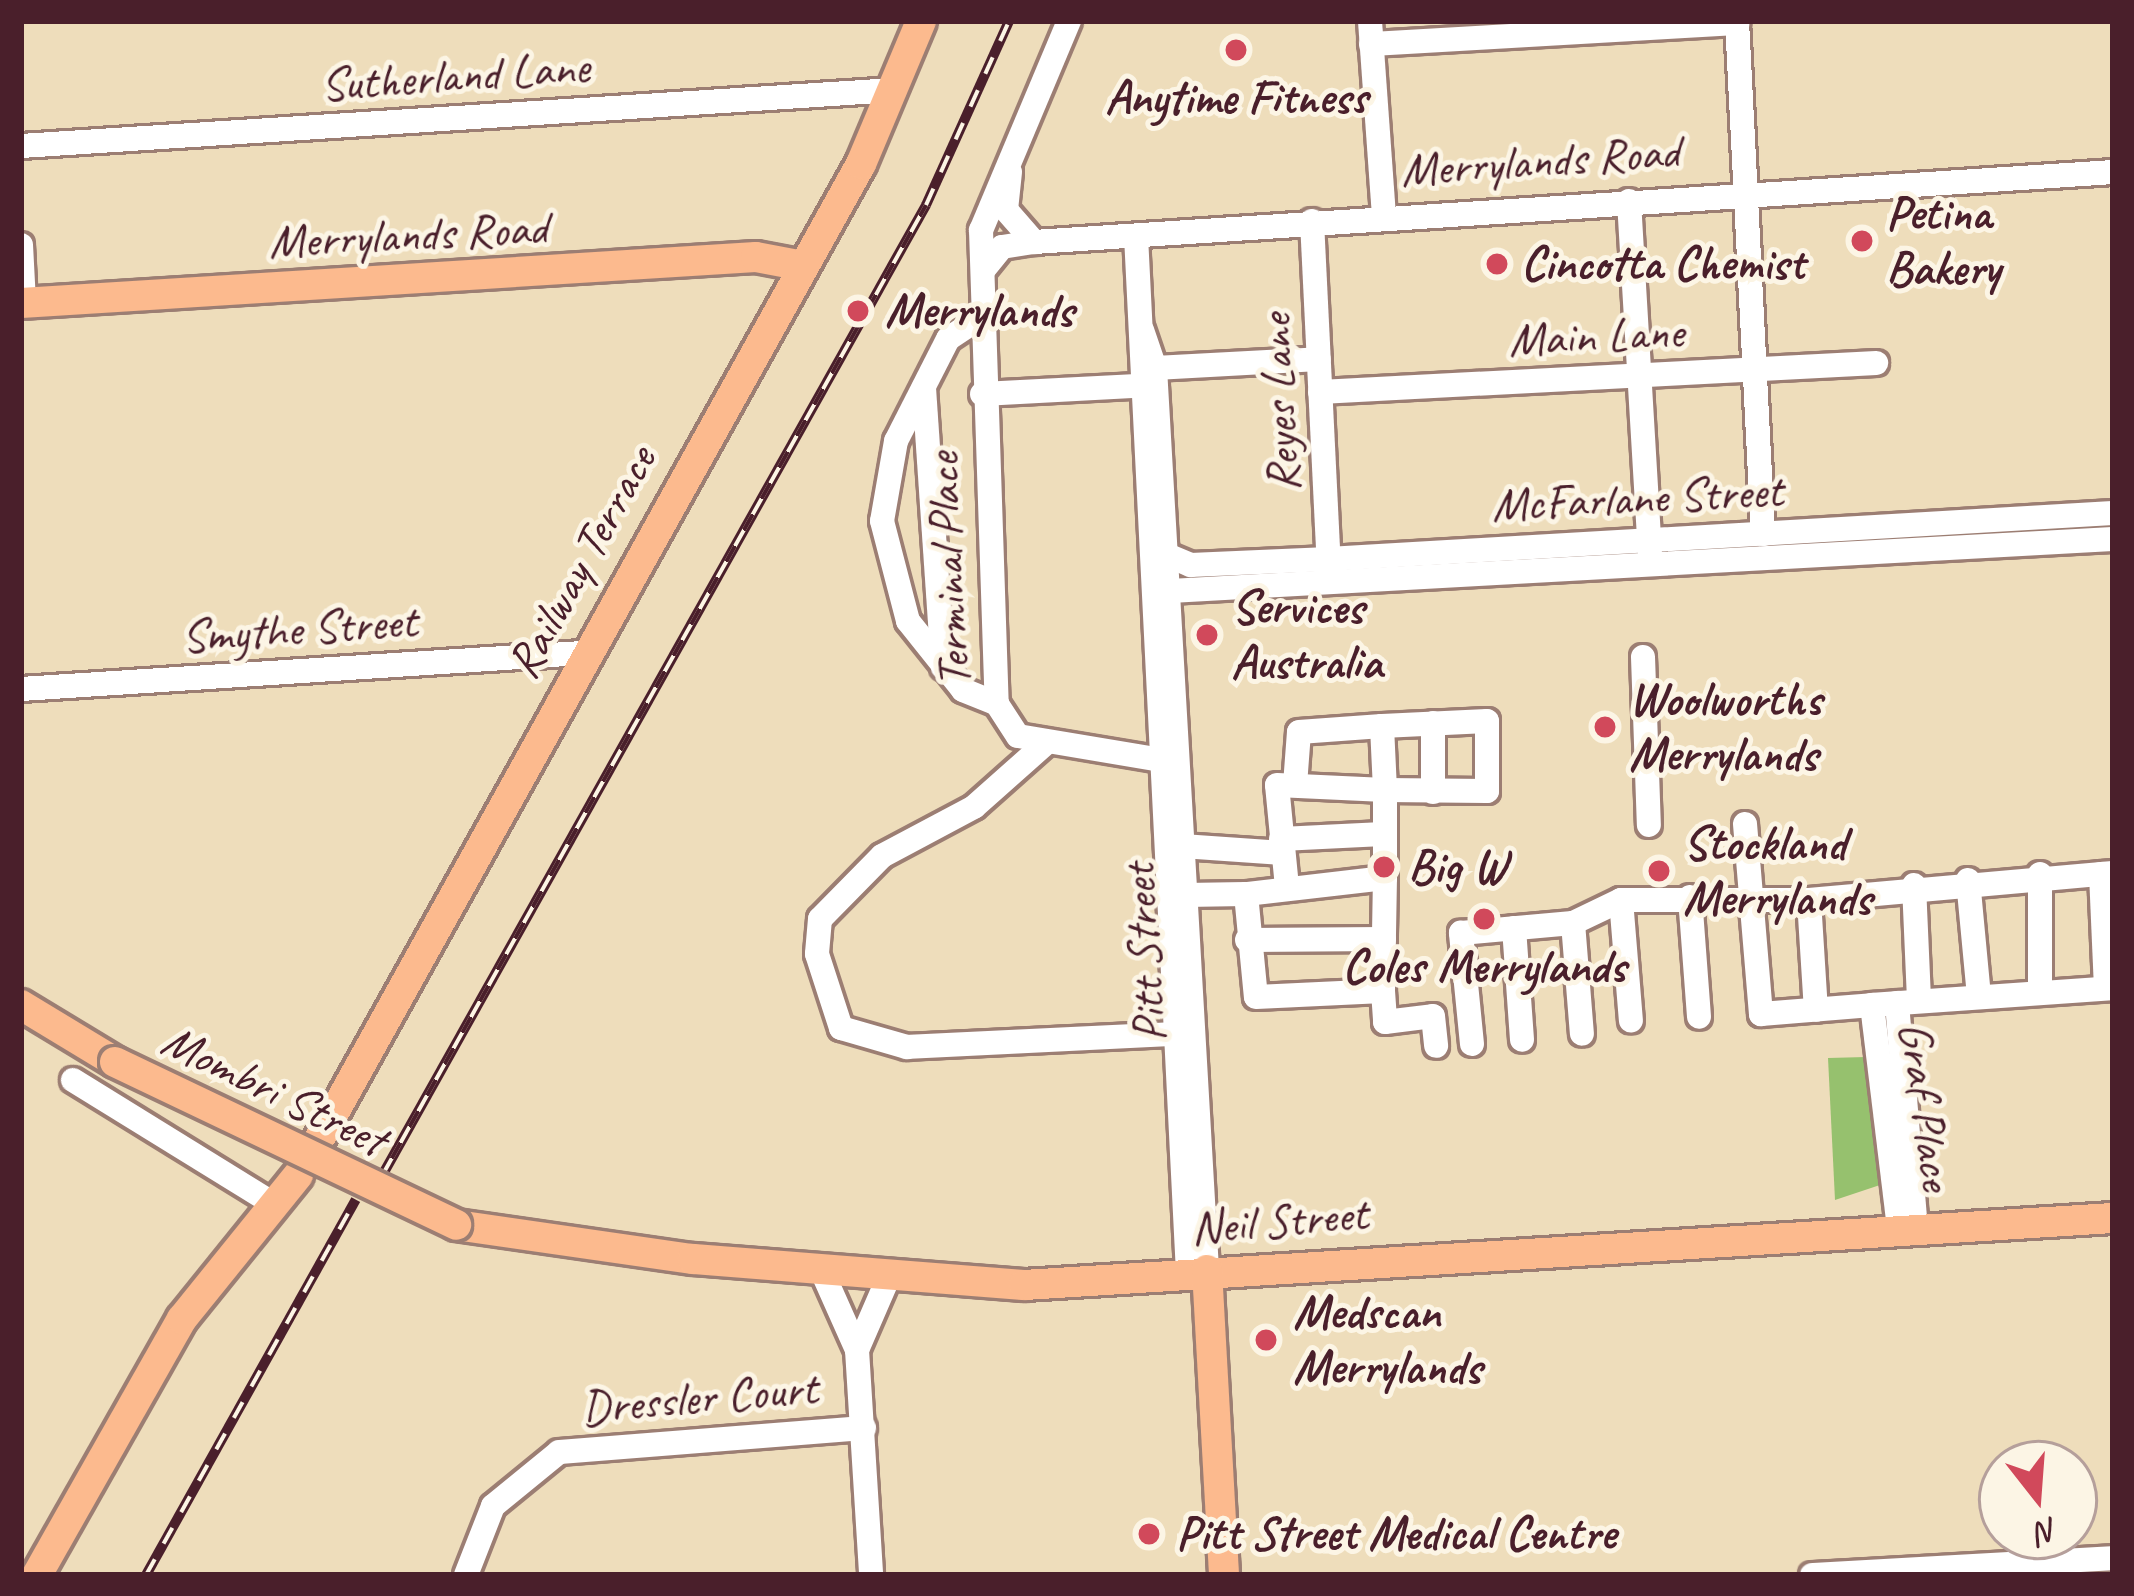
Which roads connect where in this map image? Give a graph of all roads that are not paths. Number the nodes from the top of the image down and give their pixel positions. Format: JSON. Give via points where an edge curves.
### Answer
{"nodes":[{"id":1,"x":922,"y":21,"type":"edge"},
{"id":2,"x":1069,"y":21,"type":"edge"},
{"id":3,"x":1737,"y":22,"type":"edge"},
{"id":4,"x":1509,"y":28,"type":"edge"},
{"id":5,"x":1371,"y":33,"type":"edge"},
{"id":6,"x":894,"y":90,"type":"junction"},
{"id":7,"x":21,"y":146,"type":"edge"},
{"id":8,"x":1015,"y":155,"type":"junction"},
{"id":9,"x":2113,"y":172,"type":"edge"},
{"id":10,"x":1747,"y":192,"type":"junction"},
{"id":11,"x":1629,"y":201,"type":"junction"},
{"id":12,"x":1384,"y":217,"type":"junction"},
{"id":13,"x":1312,"y":221,"type":"junction"},
{"id":14,"x":1136,"y":236,"type":"junction"},
{"id":15,"x":1034,"y":242,"type":"junction"},
{"id":16,"x":21,"y":245,"type":"edge"},
{"id":17,"x":798,"y":265,"type":"junction"},
{"id":18,"x":985,"y":268,"type":"junction"},
{"id":19,"x":23,"y":303,"type":"edge"},
{"id":20,"x":984,"y":315,"type":"junction"},
{"id":21,"x":1319,"y":359,"type":"junction"},
{"id":22,"x":1876,"y":363,"type":"dead end"},
{"id":23,"x":1755,"y":370,"type":"junction"},
{"id":24,"x":1641,"y":376,"type":"junction"},
{"id":25,"x":1146,"y":377,"type":"junction"},
{"id":26,"x":924,"y":386,"type":"junction"},
{"id":27,"x":1320,"y":392,"type":"junction"},
{"id":28,"x":982,"y":394,"type":"junction"},
{"id":29,"x":2113,"y":513,"type":"edge"},
{"id":30,"x":1763,"y":533,"type":"junction"},
{"id":31,"x":2113,"y":539,"type":"edge"},
{"id":32,"x":1650,"y":551,"type":"junction"},
{"id":33,"x":1168,"y":555,"type":"junction"},
{"id":34,"x":1329,"y":570,"type":"junction"},
{"id":35,"x":1170,"y":592,"type":"junction"},
{"id":36,"x":583,"y":652,"type":"junction"},
{"id":37,"x":1643,"y":657,"type":"dead end"},
{"id":38,"x":944,"y":667,"type":"junction"},
{"id":39,"x":21,"y":689,"type":"edge"},
{"id":40,"x":997,"y":704,"type":"junction"},
{"id":41,"x":1433,"y":723,"type":"junction"},
{"id":42,"x":1382,"y":726,"type":"junction"},
{"id":43,"x":1046,"y":743,"type":"junction"},
{"id":44,"x":1167,"y":762,"type":"junction"},
{"id":45,"x":1295,"y":785,"type":"junction"},
{"id":46,"x":1385,"y":790,"type":"junction"},
{"id":47,"x":1433,"y":792,"type":"junction"},
{"id":48,"x":1745,"y":824,"type":"dead end"},
{"id":49,"x":1649,"y":825,"type":"dead end"},
{"id":50,"x":1383,"y":835,"type":"junction"},
{"id":51,"x":1182,"y":846,"type":"junction"},
{"id":52,"x":1282,"y":846,"type":"junction"},
{"id":53,"x":2107,"y":873,"type":"edge"},
{"id":54,"x":2040,"y":874,"type":"junction"},
{"id":55,"x":1385,"y":878,"type":"junction"},
{"id":56,"x":1968,"y":880,"type":"junction"},
{"id":57,"x":1914,"y":885,"type":"junction"},
{"id":58,"x":1287,"y":887,"type":"junction"},
{"id":59,"x":1246,"y":893,"type":"junction"},
{"id":60,"x":1186,"y":895,"type":"junction"},
{"id":61,"x":1751,"y":896,"type":"junction"},
{"id":62,"x":1690,"y":897,"type":"junction"},
{"id":63,"x":1621,"y":900,"type":"junction"},
{"id":64,"x":1809,"y":900,"type":"junction"},
{"id":65,"x":1573,"y":923,"type":"junction"},
{"id":66,"x":1514,"y":928,"type":"junction"},
{"id":67,"x":1384,"y":939,"type":"junction"},
{"id":68,"x":1246,"y":940,"type":"junction"},
{"id":69,"x":2109,"y":988,"type":"edge"},
{"id":70,"x":1383,"y":991,"type":"junction"},
{"id":71,"x":2040,"y":992,"type":"junction"},
{"id":72,"x":1979,"y":996,"type":"junction"},
{"id":73,"x":1896,"y":1002,"type":"junction"},
{"id":74,"x":21,"y":1005,"type":"edge"},
{"id":75,"x":1816,"y":1010,"type":"junction"},
{"id":76,"x":1699,"y":1017,"type":"dead end"},
{"id":77,"x":1631,"y":1021,"type":"dead end"},
{"id":78,"x":21,"y":1025,"type":"edge"},
{"id":79,"x":56,"y":1030,"type":"junction"},
{"id":80,"x":1174,"y":1034,"type":"junction"},
{"id":81,"x":1582,"y":1034,"type":"dead end"},
{"id":82,"x":1522,"y":1040,"type":"dead end"},
{"id":83,"x":1472,"y":1044,"type":"dead end"},
{"id":84,"x":1436,"y":1046,"type":"dead end"},
{"id":85,"x":73,"y":1080,"type":"dead end"},
{"id":86,"x":316,"y":1144,"type":"dead end"},
{"id":87,"x":298,"y":1175,"type":"dead end"},
{"id":88,"x":275,"y":1205,"type":"junction"},
{"id":89,"x":2113,"y":1217,"type":"edge"},
{"id":90,"x":456,"y":1225,"type":"joint"},
{"id":91,"x":1908,"y":1229,"type":"junction"},
{"id":92,"x":821,"y":1269,"type":"junction"},
{"id":93,"x":1197,"y":1272,"type":"junction"},
{"id":94,"x":889,"y":1276,"type":"junction"},
{"id":95,"x":857,"y":1350,"type":"junction"},
{"id":96,"x":864,"y":1428,"type":"junction"},
{"id":97,"x":2113,"y":1558,"type":"edge"},
{"id":98,"x":37,"y":1575,"type":"edge"},
{"id":99,"x":466,"y":1575,"type":"edge"},
{"id":100,"x":871,"y":1575,"type":"edge"},
{"id":101,"x":1204,"y":1575,"type":"edge"},
{"id":102,"x":1225,"y":1575,"type":"edge"},
{"id":103,"x":1812,"y":1575,"type":"edge"}],
"edges":[{"from":1,"to":6,"type":"main road","name":"Railway Terrace"},
{"from":2,"to":8,"type":"street"},
{"from":3,"to":4,"type":"street"},
{"from":3,"to":10,"type":"street"},
{"from":4,"to":5,"type":"street"},
{"from":5,"to":12,"type":"street"},
{"from":6,"to":7,"type":"street","name":"Sutherland Lane"},
{"from":6,"to":17,"type":"main road","name":"Railway Terrace"},
{"from":8,"to":15,"type":"street","via":[[1006,210]]},
{"from":8,"to":18,"type":"street","name":"Terminal Place","via":[[981,230]]},
{"from":9,"to":10,"type":"street","name":"Merrylands Road"},
{"from":10,"to":11,"type":"street","name":"Merrylands Road"},
{"from":10,"to":23,"type":"street"},
{"from":11,"to":12,"type":"street","name":"Merrylands Road"},
{"from":11,"to":24,"type":"street"},
{"from":12,"to":13,"type":"street","name":"Merrylands Road"},
{"from":13,"to":14,"type":"street","name":"Merrylands Road"},
{"from":13,"to":21,"type":"street","name":"Reyes Lane"},
{"from":14,"to":15,"type":"street","name":"Merrylands Road"},
{"from":14,"to":25,"type":"street","name":"Pitt Street"},
{"from":15,"to":18,"type":"street","name":"Merrylands Road","via":[[1002,248]]},
{"from":16,"to":19,"type":"street"},
{"from":17,"to":19,"type":"main road","name":"Merrylands Road","via":[[756,257]]},
{"from":17,"to":36,"type":"main road","name":"Railway Terrace"},
{"from":18,"to":20,"type":"street","name":"Terminal Place"},
{"from":20,"to":26,"type":"street","via":[[955,330]]},
{"from":20,"to":28,"type":"street","name":"Terminal Place"},
{"from":21,"to":25,"type":"street"},
{"from":21,"to":27,"type":"street","name":"Reyes Lane"},
{"from":22,"to":23,"type":"street","name":"Main Lane"},
{"from":23,"to":24,"type":"street","name":"Main Lane"},
{"from":23,"to":30,"type":"street"},
{"from":24,"to":27,"type":"street","name":"Main Lane"},
{"from":24,"to":32,"type":"street"},
{"from":25,"to":28,"type":"street"},
{"from":25,"to":33,"type":"street","name":"Pitt Street"},
{"from":25,"to":44,"type":"street","name":"Pitt Street"},
{"from":26,"to":38,"type":"street"},
{"from":26,"to":38,"type":"street","via":[[887,468],[884,548],[897,600]]},
{"from":27,"to":34,"type":"street","name":"Reyes Lane"},
{"from":28,"to":40,"type":"street","name":"Terminal Place"},
{"from":29,"to":30,"type":"street","name":"McFarlane Street"},
{"from":30,"to":32,"type":"street","name":"McFarlane Street"},
{"from":31,"to":32,"type":"street","name":"McFarlane Street"},
{"from":32,"to":34,"type":"street","name":"McFarlane Street"},
{"from":33,"to":34,"type":"street","name":"McFarlane Street","via":[[1191,565]]},
{"from":33,"to":35,"type":"street","name":"Pitt Street"},
{"from":34,"to":35,"type":"street","name":"McFarlane Street"},
{"from":35,"to":44,"type":"street","name":"Pitt Street"},
{"from":36,"to":39,"type":"street","name":"Smythe Street"},
{"from":36,"to":86,"type":"main road","name":"Railway Terrace"},
{"from":37,"to":49,"type":"street"},
{"from":38,"to":40,"type":"street"},
{"from":40,"to":43,"type":"street","name":"Terminal Place","via":[[1010,731]]},
{"from":41,"to":42,"type":"street"},
{"from":41,"to":47,"type":"street"},
{"from":41,"to":47,"type":"street","via":[[1487,722],[1487,791]]},
{"from":42,"to":45,"type":"street","via":[[1300,732]]},
{"from":42,"to":46,"type":"street"},
{"from":43,"to":44,"type":"street","name":"Terminal Place"},
{"from":43,"to":80,"type":"street","via":[[974,807],[882,856],[820,919],[817,953],[841,1028],[907,1047]]},
{"from":44,"to":51,"type":"street","name":"Pitt Street"},
{"from":44,"to":80,"type":"street","name":"Pitt Street"},
{"from":45,"to":46,"type":"street"},
{"from":45,"to":52,"type":"street","via":[[1277,785]]},
{"from":46,"to":47,"type":"street"},
{"from":46,"to":50,"type":"street"},
{"from":48,"to":61,"type":"street","name":"Graf Place"},
{"from":50,"to":52,"type":"street"},
{"from":50,"to":55,"type":"street"},
{"from":51,"to":52,"type":"street"},
{"from":51,"to":60,"type":"street","name":"Pitt Street"},
{"from":52,"to":58,"type":"street"},
{"from":53,"to":54,"type":"street"},
{"from":53,"to":69,"type":"street"},
{"from":54,"to":56,"type":"street"},
{"from":54,"to":71,"type":"street"},
{"from":55,"to":58,"type":"street"},
{"from":55,"to":67,"type":"street"},
{"from":56,"to":57,"type":"street"},
{"from":56,"to":72,"type":"street"},
{"from":57,"to":64,"type":"street"},
{"from":57,"to":73,"type":"street"},
{"from":58,"to":59,"type":"street"},
{"from":59,"to":60,"type":"street"},
{"from":59,"to":68,"type":"street"},
{"from":60,"to":93,"type":"street","name":"Pitt Street"},
{"from":61,"to":62,"type":"street"},
{"from":61,"to":64,"type":"street"},
{"from":61,"to":75,"type":"street","name":"Graf Place","via":[[1761,1014]]},
{"from":62,"to":63,"type":"street"},
{"from":62,"to":76,"type":"street"},
{"from":63,"to":65,"type":"street"},
{"from":63,"to":77,"type":"street"},
{"from":64,"to":75,"type":"street"},
{"from":65,"to":66,"type":"street"},
{"from":65,"to":81,"type":"street"},
{"from":66,"to":82,"type":"street"},
{"from":66,"to":83,"type":"street","via":[[1461,933]]},
{"from":67,"to":68,"type":"street"},
{"from":67,"to":70,"type":"street"},
{"from":68,"to":70,"type":"street","via":[[1256,997]]},
{"from":69,"to":71,"type":"street"},
{"from":70,"to":84,"type":"street","via":[[1385,1022],[1433,1016]]},
{"from":71,"to":72,"type":"street"},
{"from":72,"to":73,"type":"street"},
{"from":73,"to":75,"type":"street","name":"Graf Place"},
{"from":73,"to":91,"type":"street","name":"Graf Place"},
{"from":74,"to":79,"type":"main road","name":"Mombri Street"},
{"from":78,"to":79,"type":"main road","name":"Mombri Street"},
{"from":79,"to":90,"type":"main road","name":"Mombri Street","bridge":true},
{"from":80,"to":93,"type":"street","name":"Pitt Street"},
{"from":85,"to":88,"type":"street","name":"Mombri Street"},
{"from":87,"to":88,"type":"main road"},
{"from":88,"to":98,"type":"main road","via":[[182,1318]]},
{"from":89,"to":91,"type":"main road","name":"Neil Street"},
{"from":90,"to":92,"type":"main road","name":"Neil Street"},
{"from":91,"to":93,"type":"main road","name":"Neil Street"},
{"from":92,"to":94,"type":"main road","name":"Neil Street"},
{"from":92,"to":95,"type":"street"},
{"from":93,"to":94,"type":"main road","name":"Neil Street","via":[[1024,1285]]},
{"from":93,"to":101,"type":"main road","name":"Pitt Street"},
{"from":93,"to":102,"type":"main road","name":"Pitt Street"},
{"from":94,"to":95,"type":"street"},
{"from":95,"to":96,"type":"street"},
{"from":96,"to":99,"type":"street","name":"Dressler Court","via":[[559,1452],[493,1507]]},
{"from":96,"to":100,"type":"street"},
{"from":97,"to":103,"type":"street"}]}
